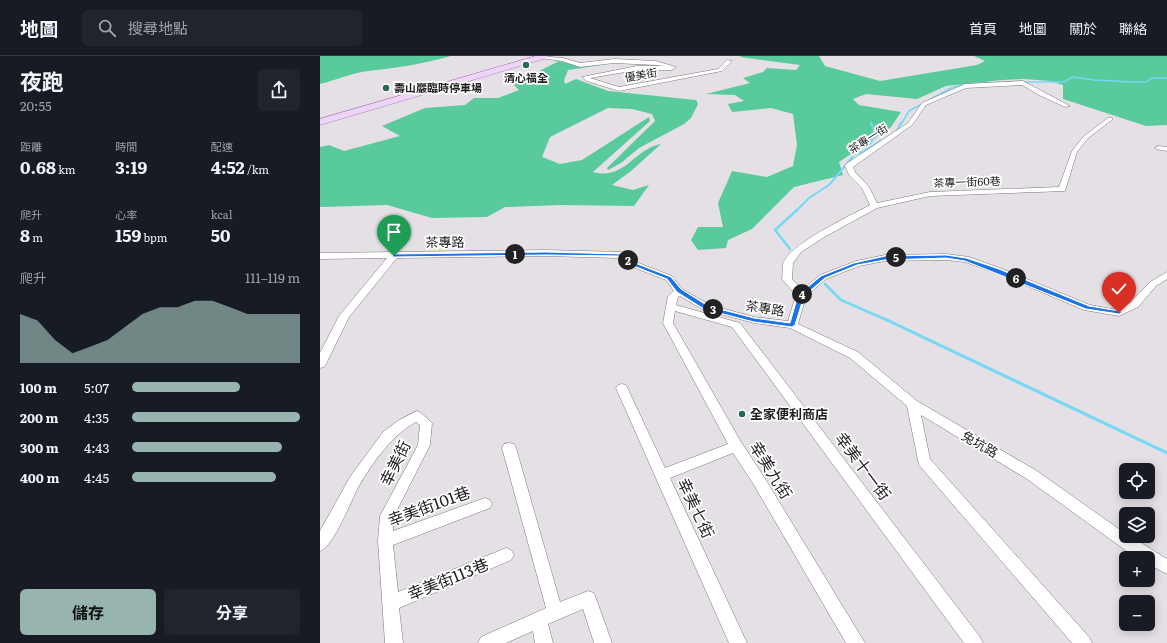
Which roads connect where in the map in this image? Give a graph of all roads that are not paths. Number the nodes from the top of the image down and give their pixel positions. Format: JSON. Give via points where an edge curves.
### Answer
{"nodes":[{"id":1,"x":540,"y":56,"type":"edge"},
{"id":2,"x":624,"y":56,"type":"edge"},
{"id":3,"x":620,"y":61,"type":"junction"},
{"id":4,"x":729,"y":61,"type":"dead end"},
{"id":5,"x":1067,"y":106,"type":"dead end"},
{"id":6,"x":320,"y":118,"type":"edge"},
{"id":7,"x":1110,"y":119,"type":"dead end"},
{"id":8,"x":320,"y":122,"type":"edge"},
{"id":9,"x":1158,"y":148,"type":"dead end"},
{"id":10,"x":1167,"y":149,"type":"edge"},
{"id":11,"x":874,"y":206,"type":"junction"},
{"id":12,"x":320,"y":256,"type":"edge"},
{"id":13,"x":394,"y":256,"type":"junction"},
{"id":14,"x":1167,"y":275,"type":"edge"},
{"id":15,"x":679,"y":291,"type":"junction"},
{"id":16,"x":801,"y":295,"type":"junction"},
{"id":17,"x":671,"y":307,"type":"junction"},
{"id":18,"x":792,"y":325,"type":"junction"},
{"id":19,"x":320,"y":364,"type":"edge"},
{"id":20,"x":622,"y":388,"type":"dead end"},
{"id":21,"x":913,"y":404,"type":"junction"},
{"id":22,"x":736,"y":446,"type":"junction"},
{"id":23,"x":509,"y":448,"type":"dead end"},
{"id":24,"x":661,"y":476,"type":"junction"},
{"id":25,"x":485,"y":504,"type":"dead end"},
{"id":26,"x":385,"y":541,"type":"junction"},
{"id":27,"x":320,"y":544,"type":"edge"},
{"id":28,"x":506,"y":555,"type":"dead end"},
{"id":29,"x":1167,"y":567,"type":"edge"},
{"id":30,"x":391,"y":603,"type":"junction"},
{"id":31,"x":555,"y":612,"type":"junction"},
{"id":32,"x":538,"y":619,"type":"junction"},
{"id":33,"x":394,"y":643,"type":"edge"},
{"id":34,"x":487,"y":643,"type":"edge"},
{"id":35,"x":544,"y":643,"type":"edge"},
{"id":36,"x":602,"y":643,"type":"edge"},
{"id":37,"x":738,"y":643,"type":"edge"},
{"id":38,"x":856,"y":643,"type":"edge"},
{"id":39,"x":974,"y":643,"type":"edge"},
{"id":40,"x":1083,"y":643,"type":"edge"}],
"edges":[{"from":1,"to":3,"type":"street","name":"優美街","via":[[580,65]]},
{"from":1,"to":6,"type":"main road"},
{"from":1,"to":8,"type":"main road"},
{"from":2,"to":3,"type":"street"},
{"from":3,"to":4,"type":"street","name":"優美街","via":[[656,63],[673,67],[637,68],[585,77],[619,89],[713,72],[720,70]]},
{"from":5,"to":11,"type":"street","name":"茶專一街","via":[[1023,84],[965,86],[924,104],[910,124],[849,166],[865,187]]},
{"from":7,"to":11,"type":"street","name":"茶專一街60巷","via":[[1086,138],[1074,152],[1062,189],[930,194]]},
{"from":9,"to":10,"type":"street"},
{"from":11,"to":16,"type":"street","via":[[798,250],[788,264],[787,278]]},
{"from":12,"to":13,"type":"street","name":"茶專路"},
{"from":13,"to":15,"type":"street","name":"茶專路","via":[[615,254],[669,278]]},
{"from":13,"to":19,"type":"street","via":[[344,316]]},
{"from":14,"to":16,"type":"street","name":"茶專路","via":[[1153,284],[1134,305],[1119,313],[1082,306],[997,270],[966,259],[946,257],[885,258],[856,264],[823,277]]},
{"from":15,"to":17,"type":"street","name":"幸美九街","via":[[672,296]]},
{"from":15,"to":18,"type":"street","name":"茶專路","via":[[706,307],[730,315]]},
{"from":16,"to":18,"type":"street","name":"茶專路"},
{"from":17,"to":22,"type":"street","name":"幸美九街","via":[[668,323]]},
{"from":17,"to":39,"type":"street","name":"幸美十一街","via":[[736,325]]},
{"from":18,"to":21,"type":"street","name":"兔坑路","via":[[854,355]]},
{"from":20,"to":24,"type":"street","name":"幸美七街"},
{"from":21,"to":29,"type":"street","name":"兔坑路","via":[[1032,475],[1133,547]]},
{"from":21,"to":40,"type":"street","via":[[924,461]]},
{"from":22,"to":24,"type":"street"},
{"from":22,"to":38,"type":"street","name":"幸美九街"},
{"from":23,"to":31,"type":"street"},
{"from":24,"to":37,"type":"street","name":"幸美七街"},
{"from":25,"to":26,"type":"street","name":"幸美街101巷"},
{"from":26,"to":27,"type":"street","name":"幸美街","via":[[388,516],[424,445],[426,423],[417,416],[388,435],[355,481]]},
{"from":26,"to":30,"type":"street","name":"幸美街"},
{"from":28,"to":30,"type":"street","name":"幸美街113巷"},
{"from":30,"to":33,"type":"street","name":"幸美街"},
{"from":31,"to":32,"type":"street"},
{"from":31,"to":36,"type":"street","via":[[588,599]]},
{"from":32,"to":34,"type":"street"},
{"from":32,"to":35,"type":"street"}]}
